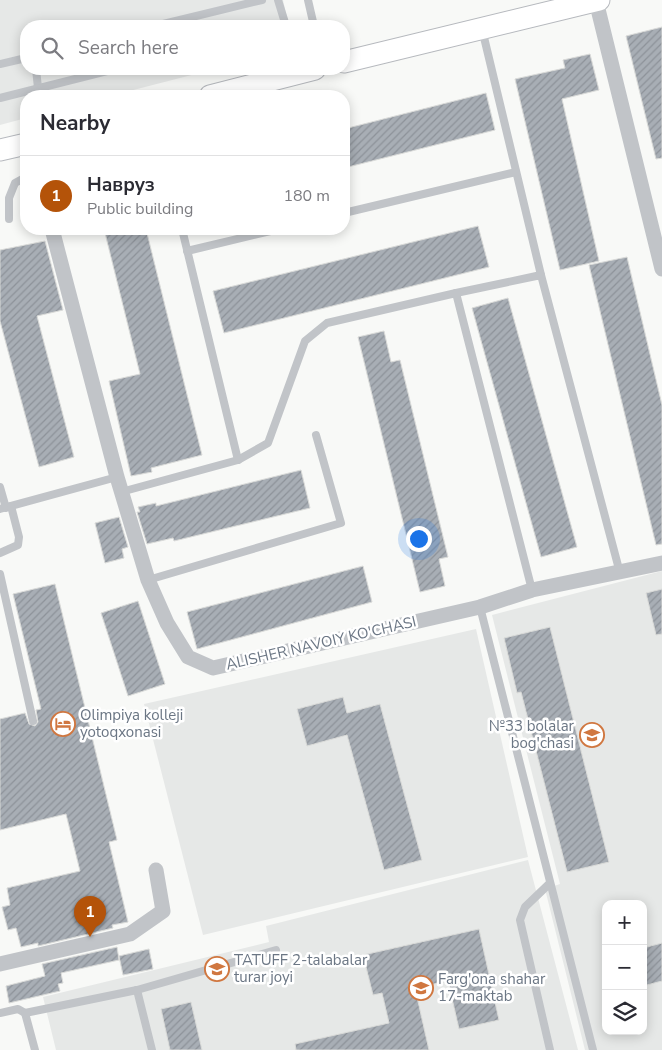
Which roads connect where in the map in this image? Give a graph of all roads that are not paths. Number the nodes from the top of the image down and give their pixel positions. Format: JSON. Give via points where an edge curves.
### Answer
{"nodes":[{"id":1,"x":262,"y":0,"type":"edge"},
{"id":2,"x":278,"y":0,"type":"edge"},
{"id":3,"x":308,"y":0,"type":"edge"},
{"id":4,"x":597,"y":0,"type":"edge"},
{"id":5,"x":180,"y":20,"type":"edge"},
{"id":6,"x":283,"y":20,"type":"edge"},
{"id":7,"x":313,"y":20,"type":"edge"},
{"id":8,"x":482,"y":28,"type":"junction"},
{"id":9,"x":20,"y":59,"type":"edge"},
{"id":10,"x":350,"y":61,"type":"edge"},
{"id":11,"x":0,"y":64,"type":"edge"},
{"id":12,"x":37,"y":75,"type":"edge"},
{"id":13,"x":91,"y":75,"type":"edge"},
{"id":14,"x":286,"y":75,"type":"edge"},
{"id":15,"x":38,"y":88,"type":"junction"},
{"id":16,"x":30,"y":90,"type":"edge"},
{"id":17,"x":232,"y":90,"type":"edge"},
{"id":18,"x":20,"y":93,"type":"edge"},
{"id":19,"x":0,"y":98,"type":"edge"},
{"id":20,"x":20,"y":145,"type":"edge"},
{"id":21,"x":0,"y":150,"type":"edge"},
{"id":22,"x":516,"y":172,"type":"junction"},
{"id":23,"x":20,"y":181,"type":"edge"},
{"id":24,"x":350,"y":212,"type":"edge"},
{"id":25,"x":9,"y":219,"type":"dead end"},
{"id":26,"x":54,"y":235,"type":"edge"},
{"id":27,"x":183,"y":235,"type":"edge"},
{"id":28,"x":254,"y":235,"type":"edge"},
{"id":29,"x":187,"y":251,"type":"junction"},
{"id":30,"x":662,"y":268,"type":"edge"},
{"id":31,"x":541,"y":275,"type":"junction"},
{"id":32,"x":456,"y":293,"type":"junction"},
{"id":33,"x":316,"y":435,"type":"dead end"},
{"id":34,"x":238,"y":460,"type":"junction"},
{"id":35,"x":117,"y":477,"type":"junction"},
{"id":36,"x":0,"y":487,"type":"edge"},
{"id":37,"x":121,"y":492,"type":"junction"},
{"id":38,"x":6,"y":508,"type":"edge"},
{"id":39,"x":0,"y":553,"type":"edge"},
{"id":40,"x":662,"y":563,"type":"edge"},
{"id":41,"x":620,"y":573,"type":"junction"},
{"id":42,"x":0,"y":574,"type":"edge"},
{"id":43,"x":148,"y":580,"type":"junction"},
{"id":44,"x":532,"y":590,"type":"junction"},
{"id":45,"x":480,"y":607,"type":"junction"},
{"id":46,"x":33,"y":721,"type":"dead end"},
{"id":47,"x":156,"y":870,"type":"dead end"},
{"id":48,"x":550,"y":884,"type":"junction"},
{"id":49,"x":276,"y":950,"type":"dead end"},
{"id":50,"x":0,"y":964,"type":"edge"},
{"id":51,"x":137,"y":990,"type":"junction"},
{"id":52,"x":0,"y":1013,"type":"edge"},
{"id":53,"x":25,"y":1013,"type":"junction"},
{"id":54,"x":35,"y":1050,"type":"edge"},
{"id":55,"x":152,"y":1050,"type":"edge"},
{"id":56,"x":550,"y":1050,"type":"edge"},
{"id":57,"x":593,"y":1050,"type":"edge"}],
"edges":[{"from":1,"to":5,"type":"lane"},
{"from":2,"to":6,"type":"lane"},
{"from":3,"to":7,"type":"lane"},
{"from":4,"to":8,"type":"street"},
{"from":4,"to":30,"type":"street"},
{"from":8,"to":10,"type":"street"},
{"from":8,"to":22,"type":"lane"},
{"from":9,"to":11,"type":"lane"},
{"from":12,"to":15,"type":"lane"},
{"from":13,"to":15,"type":"lane"},
{"from":14,"to":17,"type":"street"},
{"from":15,"to":16,"type":"lane"},
{"from":18,"to":19,"type":"lane"},
{"from":20,"to":21,"type":"street"},
{"from":22,"to":24,"type":"lane"},
{"from":22,"to":31,"type":"lane"},
{"from":23,"to":25,"type":"lane","via":[[9,198]]},
{"from":26,"to":35,"type":"street","name":"ALISHER NAVOIY KO'CHASI"},
{"from":27,"to":29,"type":"lane"},
{"from":28,"to":29,"type":"lane"},
{"from":29,"to":34,"type":"lane"},
{"from":31,"to":32,"type":"lane"},
{"from":31,"to":41,"type":"lane"},
{"from":32,"to":34,"type":"lane","via":[[327,323],[305,341],[268,443]]},
{"from":32,"to":44,"type":"lane"},
{"from":33,"to":43,"type":"lane","via":[[341,524]]},
{"from":34,"to":37,"type":"lane"},
{"from":35,"to":37,"type":"street","name":"ALISHER NAVOIY KO'CHASI"},
{"from":35,"to":38,"type":"lane"},
{"from":36,"to":38,"type":"lane"},
{"from":37,"to":43,"type":"street","name":"ALISHER NAVOIY KO'CHASI"},
{"from":38,"to":39,"type":"lane","via":[[20,537],[18,545]]},
{"from":40,"to":41,"type":"street","name":"ALISHER NAVOIY KO'CHASI"},
{"from":41,"to":44,"type":"street","name":"ALISHER NAVOIY KO'CHASI"},
{"from":42,"to":46,"type":"lane"},
{"from":43,"to":45,"type":"street","name":"ALISHER NAVOIY KO'CHASI","via":[[167,623],[188,658],[213,668]]},
{"from":44,"to":45,"type":"street","name":"ALISHER NAVOIY KO'CHASI"},
{"from":45,"to":48,"type":"lane"},
{"from":47,"to":50,"type":"street","via":[[163,912],[130,934]]},
{"from":48,"to":56,"type":"lane","via":[[525,906],[520,920]]},
{"from":48,"to":57,"type":"lane"},
{"from":49,"to":51,"type":"lane"},
{"from":51,"to":53,"type":"lane"},
{"from":51,"to":55,"type":"lane"},
{"from":52,"to":53,"type":"lane","via":[[18,1009]]},
{"from":53,"to":54,"type":"lane"}]}
